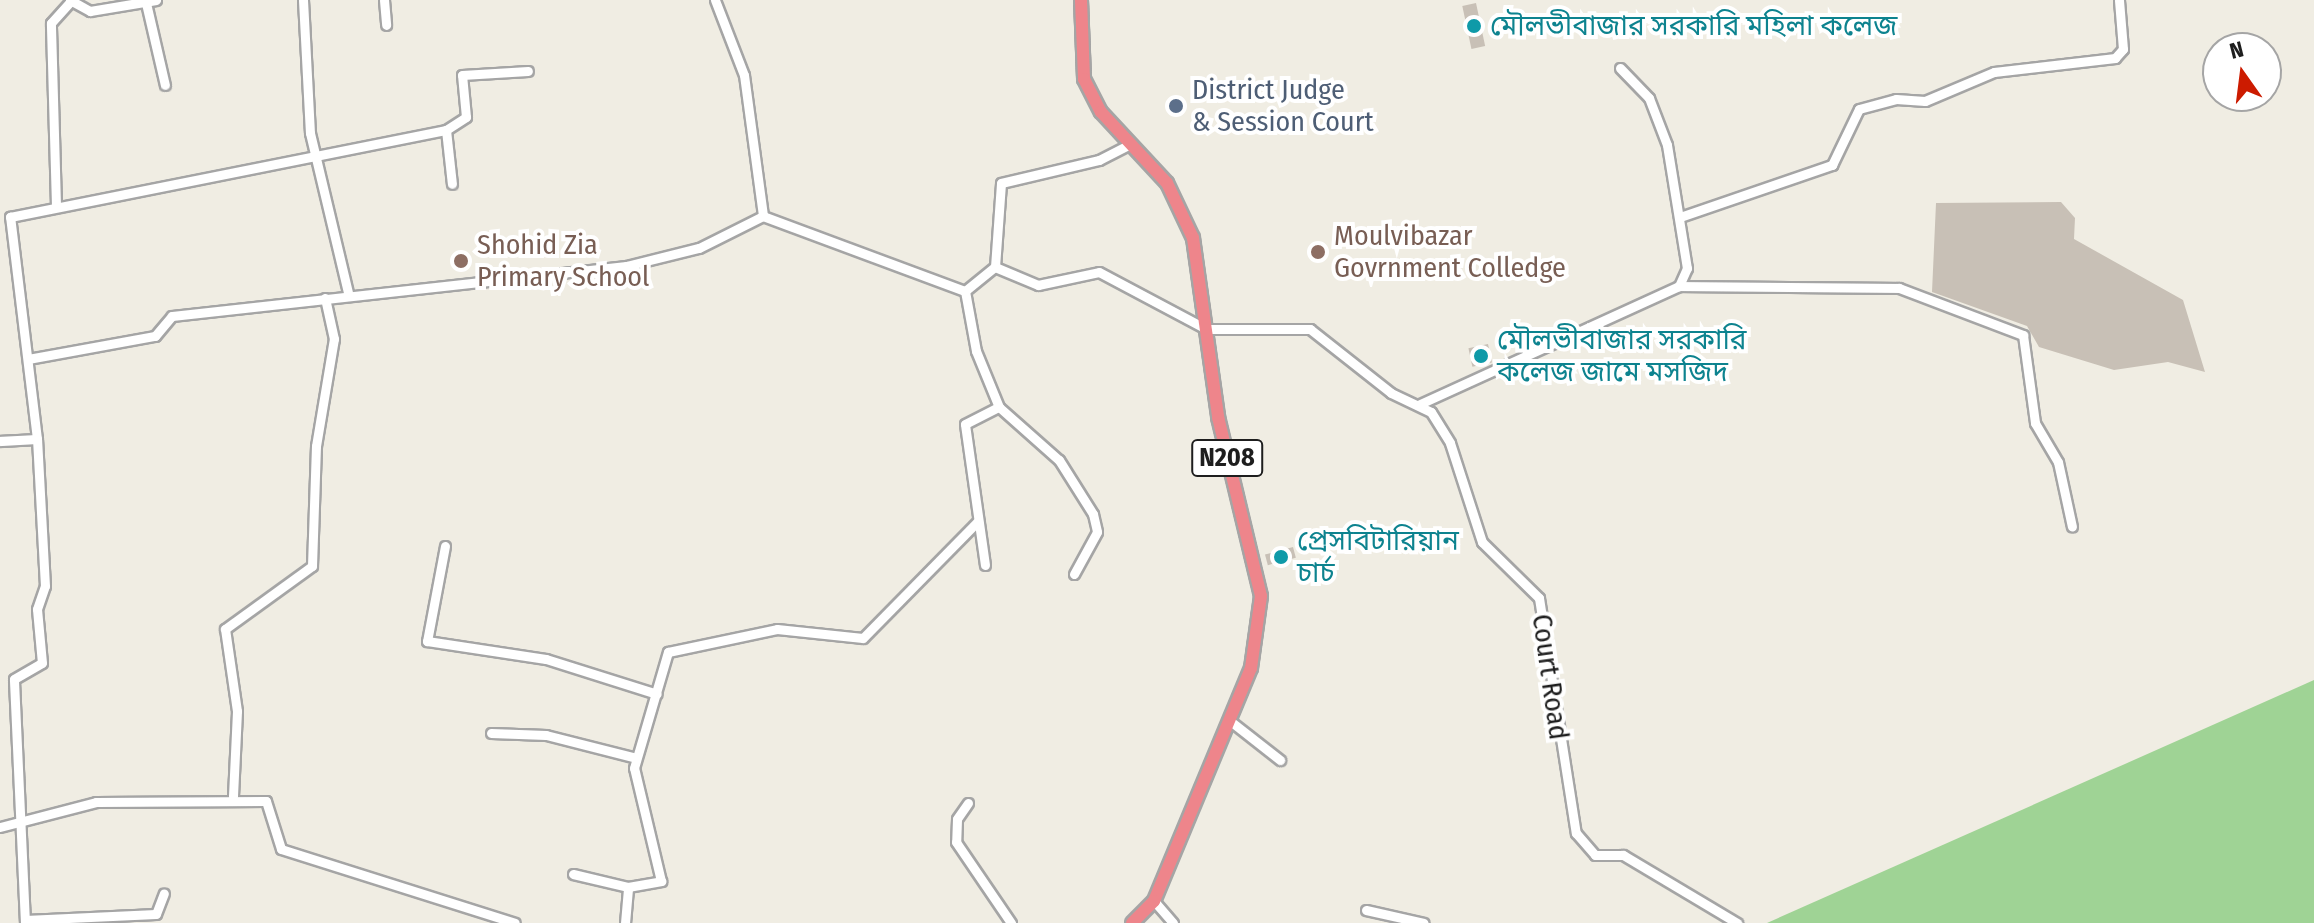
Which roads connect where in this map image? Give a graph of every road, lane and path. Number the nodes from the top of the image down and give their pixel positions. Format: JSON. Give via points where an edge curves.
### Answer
{"nodes":[{"id":1,"x":71,"y":0,"type":"edge"},
{"id":2,"x":303,"y":0,"type":"edge"},
{"id":3,"x":384,"y":0,"type":"edge"},
{"id":4,"x":715,"y":0,"type":"edge"},
{"id":5,"x":1081,"y":0,"type":"edge"},
{"id":6,"x":2119,"y":0,"type":"edge"},
{"id":7,"x":151,"y":1,"type":"edge"},
{"id":8,"x":386,"y":25,"type":"dead end"},
{"id":9,"x":1620,"y":68,"type":"dead end"},
{"id":10,"x":528,"y":71,"type":"dead end"},
{"id":11,"x":165,"y":85,"type":"dead end"},
{"id":12,"x":446,"y":130,"type":"junction"},
{"id":13,"x":1129,"y":145,"type":"junction"},
{"id":14,"x":313,"y":151,"type":"junction"},
{"id":15,"x":452,"y":184,"type":"dead end"},
{"id":16,"x":56,"y":206,"type":"junction"},
{"id":17,"x":763,"y":216,"type":"junction"},
{"id":18,"x":1680,"y":217,"type":"junction"},
{"id":19,"x":4,"y":231,"type":"edge"},
{"id":20,"x":995,"y":267,"type":"junction"},
{"id":21,"x":1679,"y":286,"type":"junction"},
{"id":22,"x":965,"y":291,"type":"junction"},
{"id":23,"x":348,"y":293,"type":"junction"},
{"id":24,"x":325,"y":298,"type":"junction"},
{"id":25,"x":1206,"y":329,"type":"junction"},
{"id":26,"x":28,"y":359,"type":"junction"},
{"id":27,"x":1420,"y":404,"type":"junction"},
{"id":28,"x":999,"y":407,"type":"junction"},
{"id":29,"x":37,"y":439,"type":"junction"},
{"id":30,"x":0,"y":441,"type":"edge"},
{"id":31,"x":978,"y":521,"type":"junction"},
{"id":32,"x":2072,"y":527,"type":"dead end"},
{"id":33,"x":445,"y":546,"type":"dead end"},
{"id":34,"x":985,"y":565,"type":"dead end"},
{"id":35,"x":1074,"y":574,"type":"dead end"},
{"id":36,"x":657,"y":694,"type":"junction"},
{"id":37,"x":1229,"y":720,"type":"junction"},
{"id":38,"x":491,"y":733,"type":"dead end"},
{"id":39,"x":636,"y":758,"type":"junction"},
{"id":40,"x":1280,"y":760,"type":"dead end"},
{"id":41,"x":233,"y":796,"type":"junction"},
{"id":42,"x":968,"y":803,"type":"dead end"},
{"id":43,"x":24,"y":820,"type":"junction"},
{"id":44,"x":0,"y":827,"type":"edge"},
{"id":45,"x":573,"y":874,"type":"dead end"},
{"id":46,"x":628,"y":887,"type":"junction"},
{"id":47,"x":164,"y":893,"type":"dead end"},
{"id":48,"x":1154,"y":901,"type":"junction"},
{"id":49,"x":1366,"y":910,"type":"dead end"},
{"id":50,"x":25,"y":922,"type":"edge"},
{"id":51,"x":515,"y":923,"type":"edge"},
{"id":52,"x":625,"y":923,"type":"edge"},
{"id":53,"x":1011,"y":923,"type":"edge"},
{"id":54,"x":1132,"y":923,"type":"edge"},
{"id":55,"x":1173,"y":923,"type":"edge"},
{"id":56,"x":1424,"y":923,"type":"edge"},
{"id":57,"x":1737,"y":923,"type":"edge"}],
"edges":[{"from":1,"to":7,"type":"street","via":[[90,11]]},
{"from":1,"to":16,"type":"street","via":[[51,23]]},
{"from":2,"to":14,"type":"street"},
{"from":3,"to":8,"type":"street"},
{"from":4,"to":17,"type":"street","via":[[744,75]]},
{"from":5,"to":13,"type":"highway","number":"N208","via":[[1084,79]]},
{"from":6,"to":18,"type":"street","via":[[2123,49],[2115,58],[1994,72],[1925,101],[1896,99],[1859,109],[1832,165]]},
{"from":7,"to":11,"type":"street"},
{"from":9,"to":18,"type":"street","via":[[1649,98]]},
{"from":10,"to":12,"type":"street","via":[[462,75],[466,117]]},
{"from":12,"to":14,"type":"street"},
{"from":12,"to":15,"type":"street"},
{"from":13,"to":20,"type":"street","via":[[1099,160],[1001,183]]},
{"from":13,"to":25,"type":"highway","number":"N208","via":[[1180,202]]},
{"from":14,"to":16,"type":"street"},
{"from":14,"to":23,"type":"street"},
{"from":16,"to":19,"type":"street","via":[[12,215]]},
{"from":17,"to":22,"type":"street"},
{"from":17,"to":23,"type":"street","via":[[699,248],[626,266]]},
{"from":18,"to":21,"type":"street","via":[[1687,268]]},
{"from":19,"to":26,"type":"street"},
{"from":20,"to":22,"type":"street"},
{"from":20,"to":25,"type":"street","via":[[1038,285],[1099,272]]},
{"from":21,"to":27,"type":"street"},
{"from":21,"to":32,"type":"street","via":[[1899,288],[2023,335],[2035,423],[2058,462]]},
{"from":22,"to":28,"type":"street","via":[[976,351]]},
{"from":23,"to":24,"type":"street"},
{"from":24,"to":26,"type":"street","via":[[172,316],[155,336]]},
{"from":24,"to":41,"type":"street","via":[[334,339],[316,446],[312,566],[225,629],[237,711]]},
{"from":25,"to":27,"type":"street","name":"Court Road","via":[[1310,329],[1391,393]]},
{"from":25,"to":37,"type":"highway","number":"N208","via":[[1218,417],[1261,596],[1251,668]]},
{"from":26,"to":29,"type":"street"},
{"from":27,"to":57,"type":"street","name":"Court Road","via":[[1450,443],[1482,542],[1539,598],[1576,833],[1595,855],[1623,855]]},
{"from":28,"to":31,"type":"street","via":[[965,424]]},
{"from":28,"to":35,"type":"street","via":[[1084,494],[1097,532]]},
{"from":29,"to":30,"type":"street"},
{"from":29,"to":43,"type":"street","via":[[43,659],[14,679]]},
{"from":31,"to":34,"type":"street"},
{"from":31,"to":36,"type":"street","via":[[863,638],[777,629],[675,649],[664,660]]},
{"from":33,"to":36,"type":"street","via":[[427,641],[546,659]]},
{"from":36,"to":39,"type":"street"},
{"from":37,"to":40,"type":"street"},
{"from":37,"to":48,"type":"highway","number":"N208"},
{"from":38,"to":39,"type":"street","via":[[546,735]]},
{"from":39,"to":46,"type":"street","via":[[661,881]]},
{"from":41,"to":43,"type":"street","via":[[96,802]]},
{"from":41,"to":51,"type":"street","via":[[266,801],[275,812],[277,843]]},
{"from":42,"to":53,"type":"street","via":[[957,819],[956,842]]},
{"from":43,"to":44,"type":"street"},
{"from":43,"to":50,"type":"street"},
{"from":45,"to":46,"type":"street"},
{"from":46,"to":52,"type":"street"},
{"from":47,"to":50,"type":"street","via":[[156,914]]},
{"from":48,"to":54,"type":"highway","number":"N208"},
{"from":48,"to":55,"type":"street"},
{"from":49,"to":56,"type":"street"}]}
